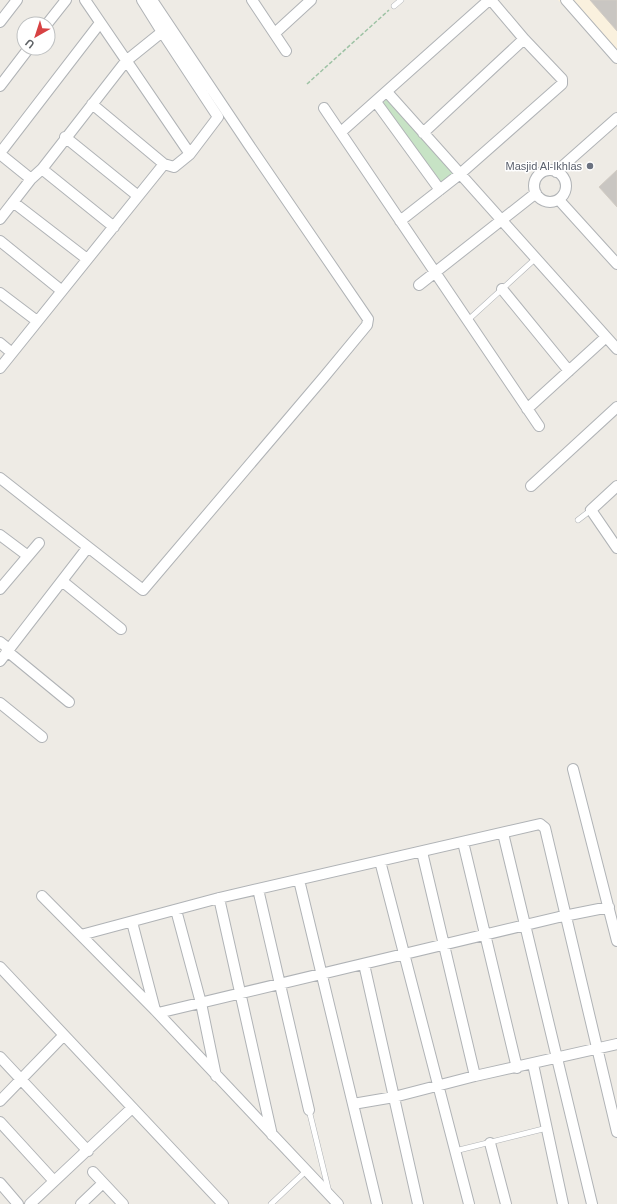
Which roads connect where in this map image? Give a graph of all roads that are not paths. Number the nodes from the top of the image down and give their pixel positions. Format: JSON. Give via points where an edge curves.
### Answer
{"nodes":[{"id":1,"x":17,"y":0,"type":"edge"},
{"id":2,"x":66,"y":0,"type":"edge"},
{"id":3,"x":85,"y":0,"type":"edge"},
{"id":4,"x":142,"y":0,"type":"edge"},
{"id":5,"x":152,"y":0,"type":"edge"},
{"id":6,"x":252,"y":0,"type":"edge"},
{"id":7,"x":311,"y":0,"type":"edge"},
{"id":8,"x":401,"y":0,"type":"edge"},
{"id":9,"x":490,"y":0,"type":"edge"},
{"id":10,"x":566,"y":0,"type":"edge"},
{"id":11,"x":394,"y":6,"type":"road end"},
{"id":12,"x":53,"y":16,"type":"edge"},
{"id":13,"x":0,"y":22,"type":"edge"},
{"id":14,"x":100,"y":23,"type":"junction"},
{"id":15,"x":162,"y":32,"type":"junction"},
{"id":16,"x":275,"y":33,"type":"junction"},
{"id":17,"x":524,"y":39,"type":"junction"},
{"id":18,"x":286,"y":51,"type":"dead end"},
{"id":19,"x":23,"y":56,"type":"edge"},
{"id":20,"x":617,"y":58,"type":"edge"},
{"id":21,"x":126,"y":61,"type":"junction"},
{"id":22,"x":0,"y":86,"type":"edge"},
{"id":23,"x":387,"y":92,"type":"junction"},
{"id":24,"x":376,"y":102,"type":"junction"},
{"id":25,"x":92,"y":104,"type":"junction"},
{"id":26,"x":324,"y":108,"type":"dead end"},
{"id":27,"x":617,"y":118,"type":"edge"},
{"id":28,"x":341,"y":132,"type":"junction"},
{"id":29,"x":423,"y":133,"type":"junction"},
{"id":30,"x":65,"y":137,"type":"junction"},
{"id":31,"x":0,"y":154,"type":"edge"},
{"id":32,"x":190,"y":154,"type":"junction"},
{"id":33,"x":164,"y":164,"type":"junction"},
{"id":34,"x":42,"y":168,"type":"junction"},
{"id":35,"x":556,"y":172,"type":"junction"},
{"id":36,"x":460,"y":174,"type":"junction"},
{"id":37,"x":30,"y":179,"type":"junction"},
{"id":38,"x":440,"y":190,"type":"junction"},
{"id":39,"x":536,"y":193,"type":"junction"},
{"id":40,"x":138,"y":196,"type":"junction"},
{"id":41,"x":559,"y":200,"type":"junction"},
{"id":42,"x":13,"y":202,"type":"junction"},
{"id":43,"x":0,"y":219,"type":"edge"},
{"id":44,"x":500,"y":220,"type":"junction"},
{"id":45,"x":400,"y":221,"type":"junction"},
{"id":46,"x":114,"y":227,"type":"junction"},
{"id":47,"x":0,"y":242,"type":"edge"},
{"id":48,"x":535,"y":259,"type":"junction"},
{"id":49,"x":87,"y":260,"type":"junction"},
{"id":50,"x":617,"y":264,"type":"edge"},
{"id":51,"x":434,"y":273,"type":"junction"},
{"id":52,"x":419,"y":285,"type":"dead end"},
{"id":53,"x":502,"y":289,"type":"junction"},
{"id":54,"x":62,"y":291,"type":"junction"},
{"id":55,"x":0,"y":293,"type":"edge"},
{"id":56,"x":468,"y":321,"type":"junction"},
{"id":57,"x":37,"y":322,"type":"junction"},
{"id":58,"x":606,"y":337,"type":"junction"},
{"id":59,"x":0,"y":343,"type":"edge"},
{"id":60,"x":617,"y":349,"type":"edge"},
{"id":61,"x":12,"y":353,"type":"junction"},
{"id":62,"x":0,"y":368,"type":"edge"},
{"id":63,"x":569,"y":371,"type":"junction"},
{"id":64,"x":617,"y":407,"type":"edge"},
{"id":65,"x":528,"y":409,"type":"junction"},
{"id":66,"x":539,"y":426,"type":"dead end"},
{"id":67,"x":0,"y":478,"type":"edge"},
{"id":68,"x":531,"y":486,"type":"dead end"},
{"id":69,"x":617,"y":486,"type":"edge"},
{"id":70,"x":591,"y":510,"type":"junction"},
{"id":71,"x":578,"y":520,"type":"dead end"},
{"id":72,"x":0,"y":535,"type":"edge"},
{"id":73,"x":39,"y":543,"type":"dead end"},
{"id":74,"x":88,"y":547,"type":"junction"},
{"id":75,"x":617,"y":548,"type":"edge"},
{"id":76,"x":28,"y":556,"type":"junction"},
{"id":77,"x":62,"y":581,"type":"junction"},
{"id":78,"x":0,"y":587,"type":"edge"},
{"id":79,"x":121,"y":630,"type":"dead end"},
{"id":80,"x":0,"y":642,"type":"edge"},
{"id":81,"x":8,"y":650,"type":"junction"},
{"id":82,"x":0,"y":661,"type":"edge"},
{"id":83,"x":69,"y":702,"type":"dead end"},
{"id":84,"x":0,"y":703,"type":"edge"},
{"id":85,"x":42,"y":737,"type":"dead end"},
{"id":86,"x":573,"y":769,"type":"dead end"},
{"id":87,"x":503,"y":833,"type":"junction"},
{"id":88,"x":463,"y":842,"type":"junction"},
{"id":89,"x":422,"y":852,"type":"junction"},
{"id":90,"x":380,"y":862,"type":"junction"},
{"id":91,"x":299,"y":880,"type":"junction"},
{"id":92,"x":258,"y":889,"type":"junction"},
{"id":93,"x":42,"y":896,"type":"dead end"},
{"id":94,"x":219,"y":898,"type":"junction"},
{"id":95,"x":609,"y":907,"type":"junction"},
{"id":96,"x":176,"y":910,"type":"junction"},
{"id":97,"x":565,"y":915,"type":"junction"},
{"id":98,"x":132,"y":922,"type":"junction"},
{"id":99,"x":526,"y":925,"type":"junction"},
{"id":100,"x":80,"y":935,"type":"junction"},
{"id":101,"x":484,"y":935,"type":"junction"},
{"id":102,"x":617,"y":941,"type":"edge"},
{"id":103,"x":444,"y":944,"type":"junction"},
{"id":104,"x":403,"y":954,"type":"junction"},
{"id":105,"x":364,"y":964,"type":"junction"},
{"id":106,"x":0,"y":967,"type":"edge"},
{"id":107,"x":323,"y":974,"type":"junction"},
{"id":108,"x":280,"y":984,"type":"junction"},
{"id":109,"x":240,"y":994,"type":"junction"},
{"id":110,"x":201,"y":1003,"type":"junction"},
{"id":111,"x":156,"y":1012,"type":"junction"},
{"id":112,"x":64,"y":1035,"type":"junction"},
{"id":113,"x":617,"y":1044,"type":"edge"},
{"id":114,"x":597,"y":1048,"type":"junction"},
{"id":115,"x":0,"y":1057,"type":"edge"},
{"id":116,"x":557,"y":1058,"type":"junction"},
{"id":117,"x":533,"y":1064,"type":"junction"},
{"id":118,"x":517,"y":1068,"type":"junction"},
{"id":119,"x":216,"y":1076,"type":"junction"},
{"id":120,"x":475,"y":1076,"type":"junction"},
{"id":121,"x":21,"y":1080,"type":"junction"},
{"id":122,"x":438,"y":1087,"type":"junction"},
{"id":123,"x":394,"y":1097,"type":"junction"},
{"id":124,"x":0,"y":1101,"type":"edge"},
{"id":125,"x":353,"y":1104,"type":"junction"},
{"id":126,"x":132,"y":1108,"type":"junction"},
{"id":127,"x":309,"y":1110,"type":"joint"},
{"id":128,"x":0,"y":1122,"type":"edge"},
{"id":129,"x":547,"y":1128,"type":"junction"},
{"id":130,"x":617,"y":1132,"type":"edge"},
{"id":131,"x":272,"y":1135,"type":"junction"},
{"id":132,"x":490,"y":1143,"type":"junction"},
{"id":133,"x":88,"y":1151,"type":"junction"},
{"id":134,"x":455,"y":1151,"type":"junction"},
{"id":135,"x":306,"y":1170,"type":"junction"},
{"id":136,"x":93,"y":1172,"type":"dead end"},
{"id":137,"x":54,"y":1181,"type":"junction"},
{"id":138,"x":103,"y":1183,"type":"junction"},
{"id":139,"x":0,"y":1184,"type":"edge"},
{"id":140,"x":329,"y":1195,"type":"junction"},
{"id":141,"x":18,"y":1204,"type":"edge"},
{"id":142,"x":30,"y":1204,"type":"edge"},
{"id":143,"x":81,"y":1204,"type":"edge"},
{"id":144,"x":123,"y":1204,"type":"edge"},
{"id":145,"x":223,"y":1204,"type":"edge"},
{"id":146,"x":271,"y":1204,"type":"edge"},
{"id":147,"x":338,"y":1204,"type":"edge"},
{"id":148,"x":377,"y":1204,"type":"edge"},
{"id":149,"x":418,"y":1204,"type":"edge"},
{"id":150,"x":469,"y":1204,"type":"edge"},
{"id":151,"x":506,"y":1204,"type":"edge"},
{"id":152,"x":563,"y":1204,"type":"edge"},
{"id":153,"x":592,"y":1204,"type":"edge"}],
"edges":[{"from":1,"to":13,"type":"street"},
{"from":2,"to":12,"type":"street"},
{"from":3,"to":14,"type":"street"},
{"from":4,"to":15,"type":"street"},
{"from":5,"to":74,"type":"street","via":[[368,319],[367,325],[324,377],[143,590]]},
{"from":6,"to":16,"type":"street"},
{"from":7,"to":16,"type":"street"},
{"from":8,"to":11,"type":"lane"},
{"from":9,"to":17,"type":"street"},
{"from":9,"to":23,"type":"street"},
{"from":10,"to":20,"type":"street"},
{"from":14,"to":21,"type":"street"},
{"from":14,"to":31,"type":"street"},
{"from":15,"to":21,"type":"street"},
{"from":15,"to":32,"type":"street","via":[[218,117]]},
{"from":16,"to":18,"type":"street"},
{"from":17,"to":29,"type":"street"},
{"from":17,"to":36,"type":"street","via":[[562,79],[562,84]]},
{"from":19,"to":22,"type":"street"},
{"from":21,"to":25,"type":"street"},
{"from":21,"to":32,"type":"street"},
{"from":23,"to":24,"type":"street"},
{"from":23,"to":29,"type":"street"},
{"from":24,"to":28,"type":"street"},
{"from":24,"to":38,"type":"street"},
{"from":25,"to":30,"type":"street"},
{"from":25,"to":33,"type":"street"},
{"from":26,"to":28,"type":"street"},
{"from":27,"to":35,"type":"street"},
{"from":28,"to":45,"type":"street"},
{"from":29,"to":36,"type":"street"},
{"from":30,"to":34,"type":"street"},
{"from":30,"to":40,"type":"street"},
{"from":31,"to":37,"type":"street"},
{"from":32,"to":33,"type":"street","via":[[174,167]]},
{"from":33,"to":40,"type":"street"},
{"from":34,"to":37,"type":"street"},
{"from":34,"to":46,"type":"street"},
{"from":35,"to":39,"type":"street","via":[[546,171],[541,174],[535,182]]},
{"from":35,"to":41,"type":"street","via":[[566,183],[565,192]]},
{"from":36,"to":38,"type":"street"},
{"from":36,"to":44,"type":"street"},
{"from":37,"to":42,"type":"street"},
{"from":38,"to":45,"type":"street"},
{"from":39,"to":41,"type":"street","via":[[548,202]]},
{"from":39,"to":44,"type":"street"},
{"from":40,"to":46,"type":"street"},
{"from":41,"to":50,"type":"street"},
{"from":42,"to":43,"type":"street"},
{"from":42,"to":49,"type":"street"},
{"from":44,"to":48,"type":"street"},
{"from":44,"to":51,"type":"street"},
{"from":45,"to":51,"type":"street"},
{"from":46,"to":49,"type":"street"},
{"from":47,"to":54,"type":"street"},
{"from":48,"to":53,"type":"lane"},
{"from":48,"to":58,"type":"street"},
{"from":49,"to":54,"type":"street"},
{"from":51,"to":52,"type":"street"},
{"from":51,"to":56,"type":"street"},
{"from":53,"to":56,"type":"lane"},
{"from":53,"to":63,"type":"street"},
{"from":54,"to":57,"type":"street"},
{"from":55,"to":57,"type":"street"},
{"from":56,"to":65,"type":"street"},
{"from":57,"to":61,"type":"street"},
{"from":58,"to":60,"type":"street"},
{"from":58,"to":63,"type":"street"},
{"from":59,"to":61,"type":"street"},
{"from":61,"to":62,"type":"street"},
{"from":63,"to":65,"type":"street"},
{"from":64,"to":68,"type":"street"},
{"from":65,"to":66,"type":"street"},
{"from":67,"to":74,"type":"street"},
{"from":69,"to":70,"type":"street"},
{"from":70,"to":71,"type":"lane"},
{"from":70,"to":75,"type":"street"},
{"from":72,"to":76,"type":"street"},
{"from":73,"to":76,"type":"street"},
{"from":74,"to":77,"type":"street"},
{"from":76,"to":78,"type":"street"},
{"from":77,"to":79,"type":"street"},
{"from":77,"to":81,"type":"street"},
{"from":80,"to":81,"type":"street"},
{"from":81,"to":82,"type":"street"},
{"from":81,"to":83,"type":"street"},
{"from":84,"to":85,"type":"street"},
{"from":86,"to":95,"type":"street"},
{"from":87,"to":88,"type":"street"},
{"from":87,"to":97,"type":"street","via":[[543,825]]},
{"from":87,"to":99,"type":"street"},
{"from":88,"to":89,"type":"street"},
{"from":88,"to":101,"type":"street"},
{"from":89,"to":90,"type":"street"},
{"from":89,"to":103,"type":"street"},
{"from":90,"to":91,"type":"street"},
{"from":90,"to":104,"type":"street"},
{"from":91,"to":92,"type":"street"},
{"from":91,"to":107,"type":"street"},
{"from":92,"to":94,"type":"street"},
{"from":92,"to":108,"type":"street"},
{"from":93,"to":100,"type":"street"},
{"from":94,"to":96,"type":"street"},
{"from":94,"to":109,"type":"street"},
{"from":95,"to":97,"type":"street"},
{"from":95,"to":102,"type":"street"},
{"from":96,"to":98,"type":"street"},
{"from":96,"to":110,"type":"street"},
{"from":97,"to":99,"type":"street"},
{"from":97,"to":114,"type":"street"},
{"from":98,"to":100,"type":"street"},
{"from":98,"to":111,"type":"street"},
{"from":99,"to":101,"type":"street"},
{"from":99,"to":116,"type":"street"},
{"from":100,"to":111,"type":"street"},
{"from":101,"to":103,"type":"street"},
{"from":101,"to":118,"type":"street"},
{"from":103,"to":104,"type":"street"},
{"from":103,"to":120,"type":"street"},
{"from":104,"to":105,"type":"street"},
{"from":104,"to":122,"type":"street"},
{"from":105,"to":107,"type":"street"},
{"from":105,"to":123,"type":"street"},
{"from":106,"to":112,"type":"street"},
{"from":107,"to":108,"type":"street"},
{"from":107,"to":125,"type":"street"},
{"from":108,"to":109,"type":"street"},
{"from":108,"to":127,"type":"street"},
{"from":109,"to":110,"type":"street"},
{"from":109,"to":131,"type":"street"},
{"from":110,"to":111,"type":"street"},
{"from":110,"to":119,"type":"street"},
{"from":111,"to":119,"type":"street"},
{"from":112,"to":121,"type":"street"},
{"from":112,"to":126,"type":"street"},
{"from":113,"to":114,"type":"street"},
{"from":114,"to":116,"type":"street"},
{"from":114,"to":130,"type":"street"},
{"from":115,"to":121,"type":"street"},
{"from":116,"to":117,"type":"street"},
{"from":116,"to":153,"type":"street"},
{"from":117,"to":118,"type":"street"},
{"from":117,"to":129,"type":"street"},
{"from":118,"to":120,"type":"street"},
{"from":119,"to":131,"type":"street"},
{"from":120,"to":122,"type":"street"},
{"from":121,"to":124,"type":"street"},
{"from":121,"to":133,"type":"street"},
{"from":122,"to":123,"type":"street"},
{"from":122,"to":134,"type":"street"},
{"from":123,"to":125,"type":"street"},
{"from":123,"to":149,"type":"street"},
{"from":125,"to":148,"type":"street"},
{"from":126,"to":133,"type":"street"},
{"from":126,"to":145,"type":"street"},
{"from":127,"to":140,"type":"lane"},
{"from":128,"to":137,"type":"street"},
{"from":129,"to":132,"type":"lane"},
{"from":129,"to":152,"type":"street"},
{"from":131,"to":135,"type":"street"},
{"from":132,"to":134,"type":"lane"},
{"from":132,"to":151,"type":"street"},
{"from":133,"to":137,"type":"street"},
{"from":134,"to":150,"type":"street"},
{"from":135,"to":140,"type":"street"},
{"from":135,"to":146,"type":"lane"},
{"from":136,"to":138,"type":"street"},
{"from":137,"to":142,"type":"street"},
{"from":138,"to":143,"type":"street"},
{"from":138,"to":144,"type":"street"},
{"from":139,"to":141,"type":"street"},
{"from":140,"to":147,"type":"street"}]}
